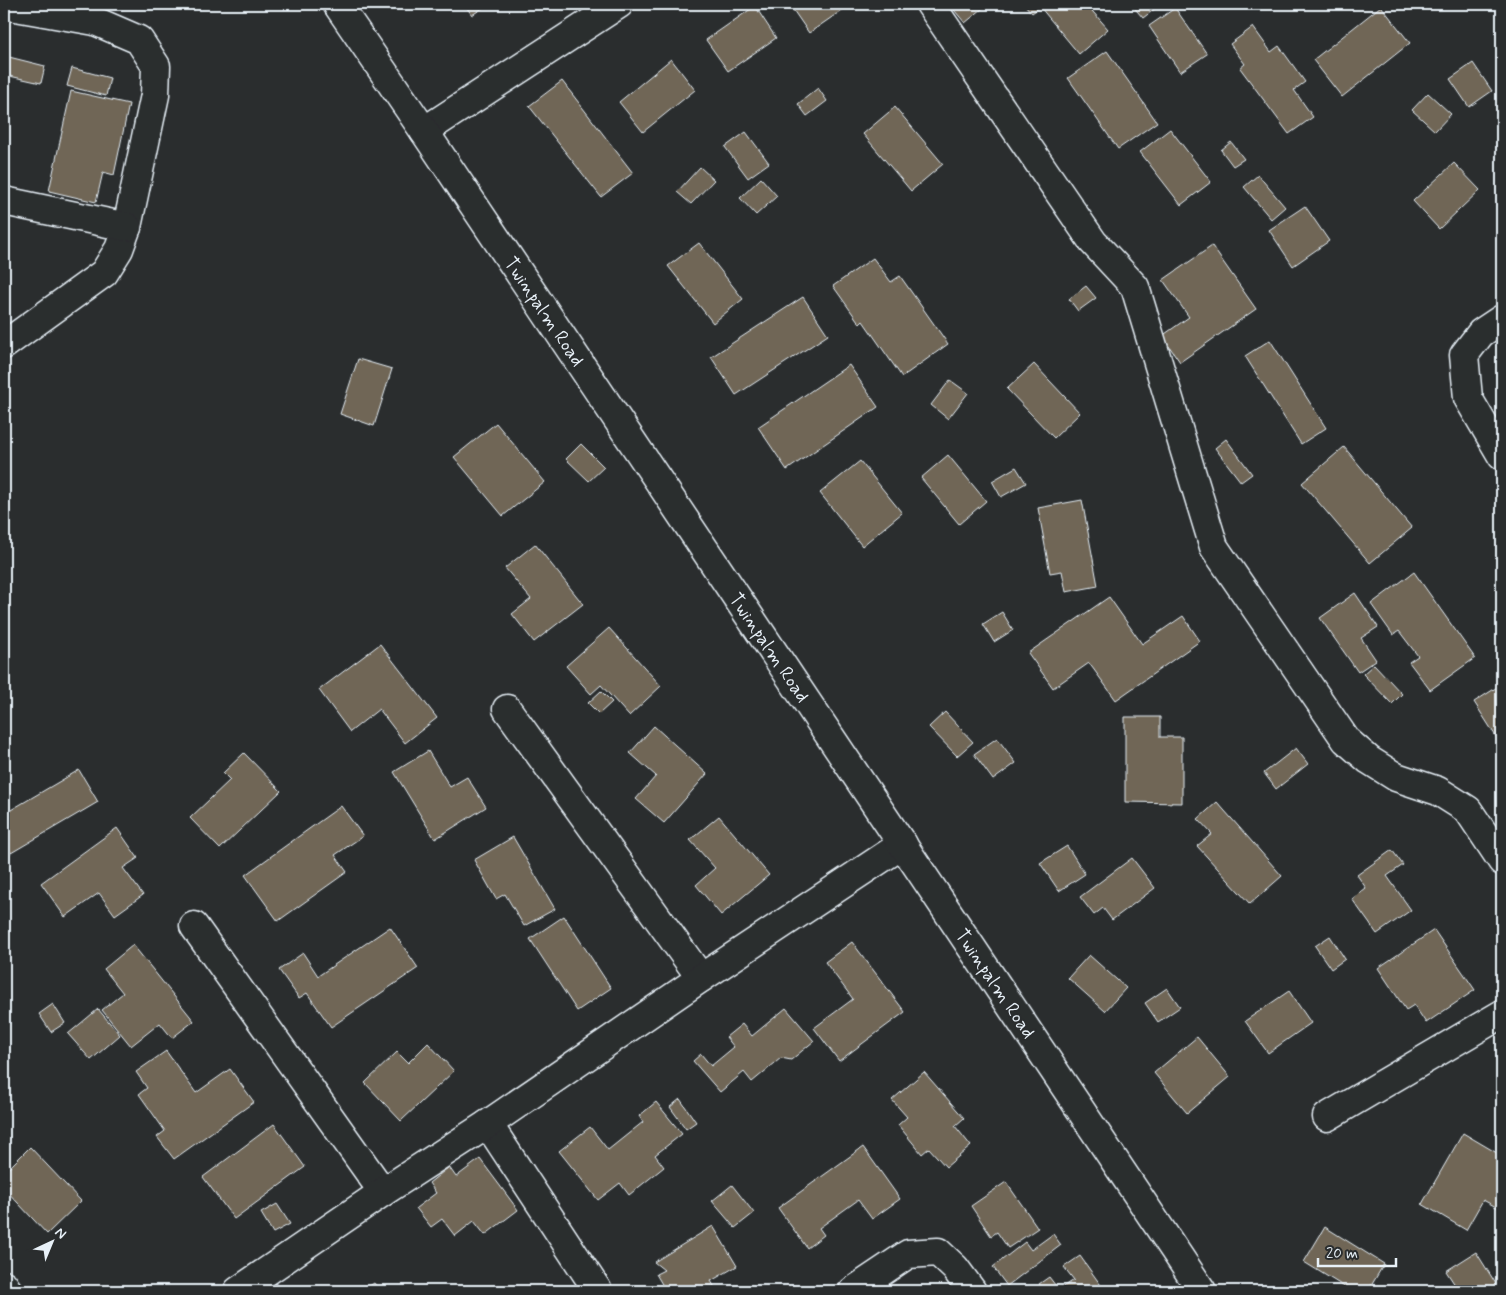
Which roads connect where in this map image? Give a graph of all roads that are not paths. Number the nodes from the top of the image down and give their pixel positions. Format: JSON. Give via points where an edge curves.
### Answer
{"nodes":[{"id":1,"x":337,"y":4,"type":"edge"},
{"id":2,"x":619,"y":4,"type":"edge"},
{"id":3,"x":930,"y":4,"type":"edge"},
{"id":4,"x":4,"y":6,"type":"edge"},
{"id":5,"x":424,"y":131,"type":"junction"},
{"id":6,"x":4,"y":201,"type":"edge"},
{"id":7,"x":127,"y":227,"type":"junction"},
{"id":8,"x":1502,"y":319,"type":"edge"},
{"id":9,"x":4,"y":345,"type":"edge"},
{"id":10,"x":1502,"y":456,"type":"edge"},
{"id":11,"x":507,"y":710,"type":"dead end"},
{"id":12,"x":903,"y":844,"type":"junction"},
{"id":13,"x":1502,"y":861,"type":"edge"},
{"id":14,"x":194,"y":926,"type":"dead end"},
{"id":15,"x":701,"y":978,"type":"junction"},
{"id":16,"x":1500,"y":1021,"type":"edge"},
{"id":17,"x":1327,"y":1117,"type":"dead end"},
{"id":18,"x":488,"y":1124,"type":"junction"},
{"id":19,"x":383,"y":1192,"type":"junction"},
{"id":20,"x":4,"y":1285,"type":"edge"},
{"id":21,"x":8,"y":1291,"type":"edge"},
{"id":22,"x":238,"y":1291,"type":"edge"},
{"id":23,"x":598,"y":1291,"type":"edge"},
{"id":24,"x":853,"y":1291,"type":"edge"},
{"id":25,"x":972,"y":1291,"type":"edge"},
{"id":26,"x":1202,"y":1291,"type":"edge"}],
"edges":[{"from":1,"to":5,"type":"street","name":"Twinpalm Road"},
{"from":2,"to":5,"type":"street"},
{"from":3,"to":13,"type":"street","via":[[1093,242],[1135,287],[1214,547],[1346,740],[1396,777],[1438,791],[1468,810]]},
{"from":4,"to":7,"type":"street","via":[[95,21],[139,40],[156,66],[155,95]]},
{"from":5,"to":12,"type":"street","name":"Twinpalm Road"},
{"from":6,"to":7,"type":"street"},
{"from":7,"to":9,"type":"street","via":[[119,249],[104,272]]},
{"from":8,"to":10,"type":"street","via":[[1481,333],[1464,355],[1468,398]]},
{"from":11,"to":15,"type":"street"},
{"from":12,"to":15,"type":"street"},
{"from":12,"to":26,"type":"street","name":"Twinpalm Road"},
{"from":14,"to":19,"type":"street"},
{"from":15,"to":18,"type":"street"},
{"from":16,"to":17,"type":"street"},
{"from":18,"to":19,"type":"street"},
{"from":18,"to":23,"type":"street"},
{"from":19,"to":22,"type":"street"},
{"from":20,"to":21,"type":"street"},
{"from":24,"to":25,"type":"street","via":[[908,1254],[938,1252]]}]}
